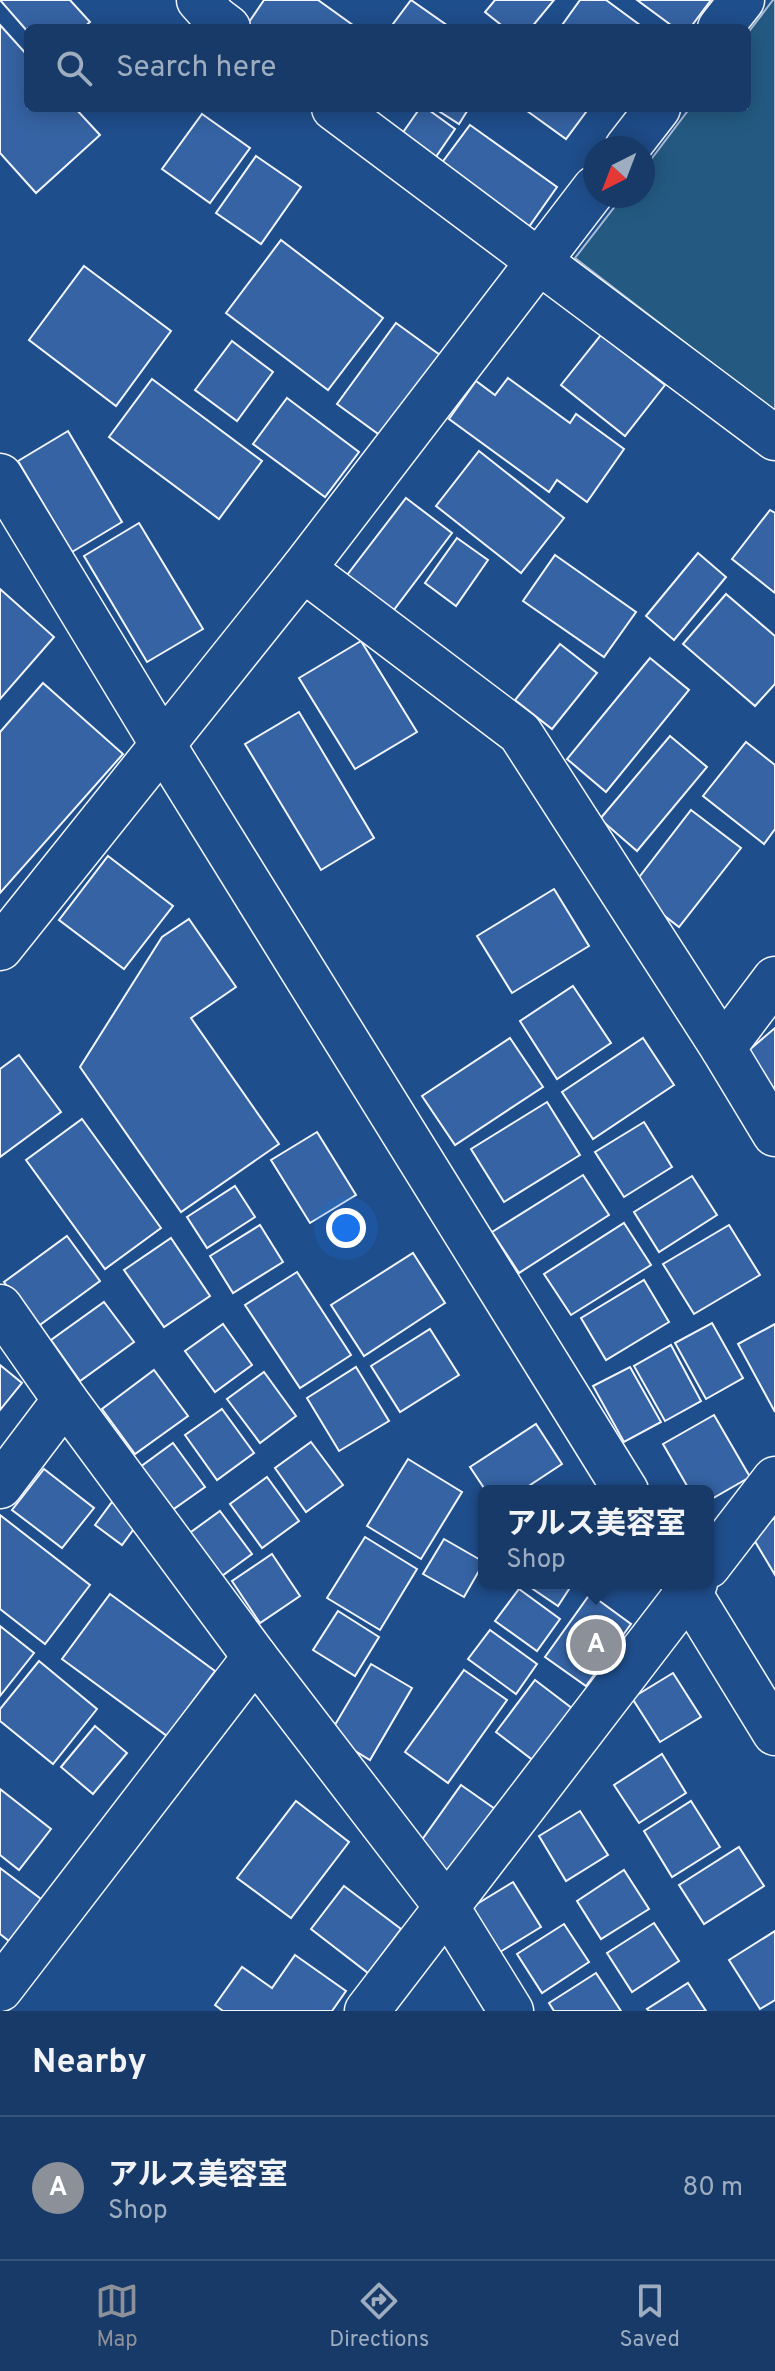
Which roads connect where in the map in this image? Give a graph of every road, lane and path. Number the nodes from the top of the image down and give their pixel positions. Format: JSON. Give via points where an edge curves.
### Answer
{"nodes":[{"id":1,"x":742,"y":0,"type":"edge"},
{"id":2,"x":723,"y":24,"type":"edge"},
{"id":3,"x":339,"y":112,"type":"edge"},
{"id":4,"x":655,"y":112,"type":"edge"},
{"id":5,"x":636,"y":136,"type":"edge"},
{"id":6,"x":583,"y":203,"type":"edge"},
{"id":7,"x":538,"y":261,"type":"junction"},
{"id":8,"x":775,"y":438,"type":"edge"},
{"id":9,"x":0,"y":476,"type":"edge"},
{"id":10,"x":303,"y":569,"type":"junction"},
{"id":11,"x":163,"y":745,"type":"junction"},
{"id":12,"x":0,"y":948,"type":"edge"},
{"id":13,"x":775,"y":979,"type":"edge"},
{"id":14,"x":723,"y":1048,"type":"junction"},
{"id":15,"x":775,"y":1134,"type":"edge"},
{"id":16,"x":0,"y":1307,"type":"edge"},
{"id":17,"x":65,"y":1400,"type":"junction"},
{"id":18,"x":775,"y":1479,"type":"edge"},
{"id":19,"x":622,"y":1485,"type":"edge"},
{"id":20,"x":0,"y":1486,"type":"edge"},
{"id":21,"x":714,"y":1556,"type":"edge"},
{"id":22,"x":688,"y":1589,"type":"edge"},
{"id":23,"x":698,"y":1589,"type":"edge"},
{"id":24,"x":255,"y":1657,"type":"junction"},
{"id":25,"x":775,"y":1733,"type":"edge"},
{"id":26,"x":446,"y":1906,"type":"junction"},
{"id":27,"x":0,"y":1989,"type":"edge"},
{"id":28,"x":367,"y":2011,"type":"edge"},
{"id":29,"x":511,"y":2011,"type":"edge"}],
"edges":[{"from":1,"to":2,"type":"street"},
{"from":3,"to":7,"type":"street"},
{"from":4,"to":5,"type":"street"},
{"from":6,"to":7,"type":"street"},
{"from":7,"to":8,"type":"street"},
{"from":7,"to":10,"type":"street"},
{"from":9,"to":11,"type":"street"},
{"from":10,"to":11,"type":"street"},
{"from":10,"to":14,"type":"street","via":[[520,733]]},
{"from":11,"to":12,"type":"street"},
{"from":11,"to":19,"type":"street"},
{"from":13,"to":14,"type":"street"},
{"from":14,"to":15,"type":"street"},
{"from":16,"to":17,"type":"street"},
{"from":17,"to":20,"type":"street"},
{"from":17,"to":24,"type":"street"},
{"from":18,"to":21,"type":"street"},
{"from":22,"to":26,"type":"street"},
{"from":23,"to":25,"type":"street"},
{"from":24,"to":26,"type":"street"},
{"from":24,"to":27,"type":"street"},
{"from":26,"to":28,"type":"street"},
{"from":26,"to":29,"type":"street"}]}
